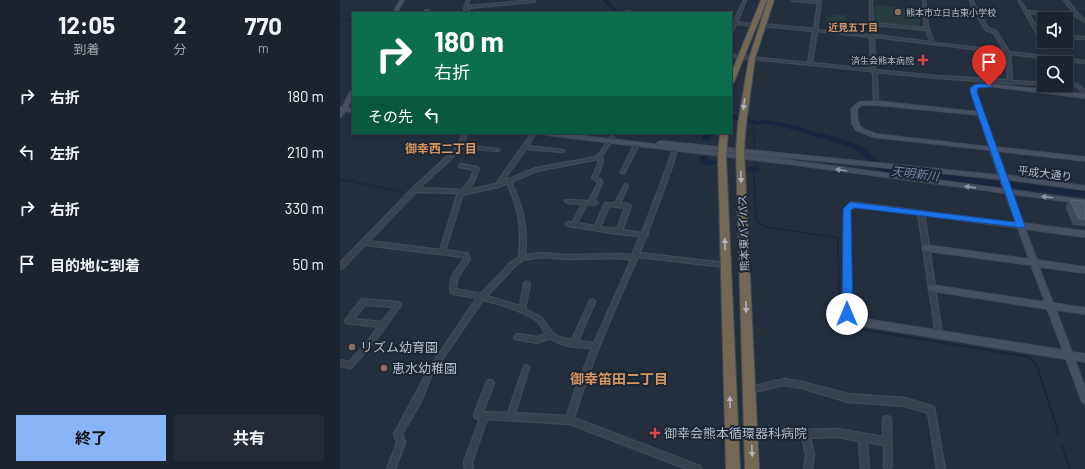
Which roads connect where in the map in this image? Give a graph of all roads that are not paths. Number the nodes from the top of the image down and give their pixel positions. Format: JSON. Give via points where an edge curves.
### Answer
{"nodes":[{"id":1,"x":402,"y":0,"type":"edge"},
{"id":2,"x":468,"y":0,"type":"edge"},
{"id":3,"x":745,"y":0,"type":"edge"},
{"id":4,"x":764,"y":0,"type":"edge"},
{"id":5,"x":771,"y":0,"type":"edge"},
{"id":6,"x":793,"y":0,"type":"edge"},
{"id":7,"x":871,"y":0,"type":"edge"},
{"id":8,"x":924,"y":0,"type":"edge"},
{"id":9,"x":971,"y":0,"type":"edge"},
{"id":10,"x":1019,"y":0,"type":"edge"},
{"id":11,"x":1065,"y":0,"type":"edge"},
{"id":12,"x":534,"y":1,"type":"dead end"},
{"id":13,"x":820,"y":1,"type":"edge"},
{"id":14,"x":466,"y":7,"type":"junction"},
{"id":15,"x":396,"y":12,"type":"edge"},
{"id":16,"x":468,"y":12,"type":"edge"},
{"id":17,"x":1026,"y":12,"type":"junction"},
{"id":18,"x":1081,"y":17,"type":"edge"},
{"id":19,"x":1085,"y":21,"type":"edge"},
{"id":20,"x":733,"y":23,"type":"edge"},
{"id":21,"x":754,"y":24,"type":"junction"},
{"id":22,"x":872,"y":24,"type":"junction"},
{"id":23,"x":762,"y":25,"type":"junction"},
{"id":24,"x":926,"y":29,"type":"junction"},
{"id":25,"x":1037,"y":30,"type":"edge"},
{"id":26,"x":815,"y":31,"type":"junction"},
{"id":27,"x":872,"y":36,"type":"junction"},
{"id":28,"x":1073,"y":37,"type":"edge"},
{"id":29,"x":1085,"y":38,"type":"edge"},
{"id":30,"x":933,"y":44,"type":"junction"},
{"id":31,"x":1008,"y":52,"type":"junction"},
{"id":32,"x":732,"y":56,"type":"edge"},
{"id":33,"x":741,"y":57,"type":"junction"},
{"id":34,"x":752,"y":58,"type":"junction"},
{"id":35,"x":1085,"y":62,"type":"edge"},
{"id":36,"x":810,"y":64,"type":"junction"},
{"id":37,"x":873,"y":71,"type":"junction"},
{"id":38,"x":966,"y":79,"type":"junction"},
{"id":39,"x":732,"y":80,"type":"edge"},
{"id":40,"x":1010,"y":83,"type":"junction"},
{"id":41,"x":1037,"y":84,"type":"edge"},
{"id":42,"x":1073,"y":85,"type":"edge"},
{"id":43,"x":976,"y":86,"type":"junction"},
{"id":44,"x":1037,"y":90,"type":"edge"},
{"id":45,"x":1054,"y":92,"type":"edge"},
{"id":46,"x":1085,"y":92,"type":"edge"},
{"id":47,"x":1085,"y":96,"type":"edge"},
{"id":48,"x":351,"y":99,"type":"edge"},
{"id":49,"x":876,"y":103,"type":"junction"},
{"id":50,"x":342,"y":107,"type":"edge"},
{"id":51,"x":352,"y":110,"type":"edge"},
{"id":52,"x":980,"y":114,"type":"junction"},
{"id":53,"x":340,"y":115,"type":"edge"},
{"id":54,"x":465,"y":134,"type":"edge"},
{"id":55,"x":533,"y":134,"type":"edge"},
{"id":56,"x":578,"y":134,"type":"edge"},
{"id":57,"x":724,"y":134,"type":"edge"},
{"id":58,"x":611,"y":139,"type":"junction"},
{"id":59,"x":637,"y":144,"type":"junction"},
{"id":60,"x":460,"y":146,"type":"junction"},
{"id":61,"x":524,"y":147,"type":"junction"},
{"id":62,"x":994,"y":149,"type":"junction"},
{"id":63,"x":498,"y":150,"type":"dead end"},
{"id":64,"x":563,"y":150,"type":"dead end"},
{"id":65,"x":676,"y":150,"type":"junction"},
{"id":66,"x":722,"y":152,"type":"junction"},
{"id":67,"x":745,"y":154,"type":"junction"},
{"id":68,"x":600,"y":156,"type":"junction"},
{"id":69,"x":788,"y":159,"type":"junction"},
{"id":70,"x":1085,"y":159,"type":"edge"},
{"id":71,"x":461,"y":166,"type":"dead end"},
{"id":72,"x":623,"y":172,"type":"dead end"},
{"id":73,"x":508,"y":180,"type":"junction"},
{"id":74,"x":1003,"y":180,"type":"junction"},
{"id":75,"x":498,"y":185,"type":"junction"},
{"id":76,"x":626,"y":186,"type":"dead end"},
{"id":77,"x":1085,"y":188,"type":"edge"},
{"id":78,"x":414,"y":190,"type":"junction"},
{"id":79,"x":462,"y":191,"type":"junction"},
{"id":80,"x":1008,"y":191,"type":"junction"},
{"id":81,"x":568,"y":201,"type":"dead end"},
{"id":82,"x":590,"y":202,"type":"junction"},
{"id":83,"x":1085,"y":202,"type":"edge"},
{"id":84,"x":617,"y":205,"type":"junction"},
{"id":85,"x":921,"y":213,"type":"junction"},
{"id":86,"x":1020,"y":226,"type":"junction"},
{"id":87,"x":597,"y":227,"type":"junction"},
{"id":88,"x":619,"y":232,"type":"junction"},
{"id":89,"x":1085,"y":234,"type":"edge"},
{"id":90,"x":645,"y":235,"type":"junction"},
{"id":91,"x":364,"y":243,"type":"junction"},
{"id":92,"x":926,"y":248,"type":"junction"},
{"id":93,"x":442,"y":252,"type":"junction"},
{"id":94,"x":635,"y":256,"type":"junction"},
{"id":95,"x":522,"y":258,"type":"junction"},
{"id":96,"x":1034,"y":263,"type":"junction"},
{"id":97,"x":726,"y":265,"type":"junction"},
{"id":98,"x":340,"y":267,"type":"edge"},
{"id":99,"x":1085,"y":270,"type":"edge"},
{"id":100,"x":527,"y":284,"type":"dead end"},
{"id":101,"x":932,"y":288,"type":"junction"},
{"id":102,"x":483,"y":296,"type":"junction"},
{"id":103,"x":592,"y":302,"type":"dead end"},
{"id":104,"x":1050,"y":306,"type":"junction"},
{"id":105,"x":522,"y":310,"type":"junction"},
{"id":106,"x":1085,"y":311,"type":"edge"},
{"id":107,"x":382,"y":325,"type":"junction"},
{"id":108,"x":551,"y":335,"type":"junction"},
{"id":109,"x":939,"y":335,"type":"junction"},
{"id":110,"x":517,"y":337,"type":"dead end"},
{"id":111,"x":574,"y":343,"type":"junction"},
{"id":112,"x":597,"y":346,"type":"junction"},
{"id":113,"x":1069,"y":355,"type":"junction"},
{"id":114,"x":1085,"y":358,"type":"edge"},
{"id":115,"x":340,"y":363,"type":"edge"},
{"id":116,"x":526,"y":368,"type":"dead end"},
{"id":117,"x":490,"y":383,"type":"dead end"},
{"id":118,"x":749,"y":390,"type":"junction"},
{"id":119,"x":1085,"y":399,"type":"edge"},
{"id":120,"x":485,"y":415,"type":"junction"},
{"id":121,"x":510,"y":417,"type":"junction"},
{"id":122,"x":570,"y":420,"type":"junction"},
{"id":123,"x":784,"y":431,"type":"dead end"},
{"id":124,"x":805,"y":434,"type":"junction"},
{"id":125,"x":863,"y":438,"type":"junction"},
{"id":126,"x":888,"y":466,"type":"dead end"},
{"id":127,"x":391,"y":469,"type":"edge"},
{"id":128,"x":469,"y":469,"type":"edge"},
{"id":129,"x":697,"y":469,"type":"edge"},
{"id":130,"x":733,"y":469,"type":"edge"},
{"id":131,"x":752,"y":469,"type":"edge"},
{"id":132,"x":808,"y":469,"type":"edge"},
{"id":133,"x":865,"y":469,"type":"edge"},
{"id":134,"x":941,"y":469,"type":"edge"}],
"edges":[{"from":1,"to":15,"type":"street"},
{"from":2,"to":14,"type":"street"},
{"from":3,"to":20,"type":"street"},
{"from":4,"to":21,"type":"highway"},
{"from":5,"to":23,"type":"highway","name":"熊本東バイパス"},
{"from":6,"to":13,"type":"street"},
{"from":7,"to":22,"type":"street"},
{"from":8,"to":24,"type":"street"},
{"from":9,"to":31,"type":"street","via":[[987,29],[995,32]]},
{"from":10,"to":17,"type":"street"},
{"from":11,"to":18,"type":"street"},
{"from":12,"to":14,"type":"street"},
{"from":13,"to":26,"type":"street"},
{"from":14,"to":16,"type":"street"},
{"from":17,"to":18,"type":"street"},
{"from":17,"to":25,"type":"street"},
{"from":18,"to":19,"type":"street"},
{"from":20,"to":21,"type":"street"},
{"from":21,"to":33,"type":"highway"},
{"from":22,"to":24,"type":"street"},
{"from":22,"to":27,"type":"street"},
{"from":23,"to":26,"type":"street"},
{"from":23,"to":34,"type":"highway","name":"熊本東バイパス"},
{"from":24,"to":30,"type":"street"},
{"from":26,"to":27,"type":"street"},
{"from":26,"to":36,"type":"street"},
{"from":27,"to":30,"type":"street"},
{"from":27,"to":37,"type":"street"},
{"from":28,"to":29,"type":"street"},
{"from":30,"to":31,"type":"street"},
{"from":31,"to":35,"type":"street"},
{"from":31,"to":40,"type":"street"},
{"from":32,"to":33,"type":"street"},
{"from":33,"to":34,"type":"street"},
{"from":33,"to":39,"type":"highway"},
{"from":34,"to":36,"type":"street"},
{"from":34,"to":67,"type":"highway","name":"熊本東バイパス","one_way":true,"via":[[742,124]]},
{"from":36,"to":37,"type":"street"},
{"from":37,"to":38,"type":"street"},
{"from":37,"to":49,"type":"street"},
{"from":38,"to":40,"type":"street"},
{"from":38,"to":43,"type":"street"},
{"from":40,"to":41,"type":"street"},
{"from":42,"to":46,"type":"street"},
{"from":43,"to":44,"type":"street"},
{"from":43,"to":52,"type":"street","via":[[974,92]]},
{"from":45,"to":47,"type":"street"},
{"from":48,"to":50,"type":"street"},
{"from":49,"to":52,"type":"street"},
{"from":49,"to":62,"type":"street","via":[[861,103],[854,110],[855,124],[866,134]]},
{"from":50,"to":51,"type":"street"},
{"from":50,"to":53,"type":"street"},
{"from":52,"to":62,"type":"street"},
{"from":54,"to":60,"type":"street"},
{"from":55,"to":61,"type":"street"},
{"from":56,"to":58,"type":"street"},
{"from":57,"to":66,"type":"highway","name":"熊本東バイパス"},
{"from":58,"to":59,"type":"street"},
{"from":58,"to":66,"type":"street"},
{"from":58,"to":68,"type":"street"},
{"from":59,"to":65,"type":"street"},
{"from":59,"to":72,"type":"street"},
{"from":60,"to":63,"type":"street"},
{"from":60,"to":78,"type":"street"},
{"from":61,"to":64,"type":"street"},
{"from":61,"to":75,"type":"street"},
{"from":62,"to":70,"type":"street"},
{"from":62,"to":74,"type":"street"},
{"from":65,"to":66,"type":"street"},
{"from":65,"to":90,"type":"street","via":[[671,170]]},
{"from":66,"to":67,"type":"street"},
{"from":97,"to":66,"type":"highway","name":"熊本東バイパス","one_way":true},
{"from":67,"to":69,"type":"street"},
{"from":67,"to":118,"type":"highway","name":"熊本東バイパス","one_way":true},
{"from":68,"to":73,"type":"street","via":[[575,164],[536,170]]},
{"from":68,"to":82,"type":"street","via":[[601,162],[594,178],[600,183]]},
{"from":69,"to":74,"type":"street","name":"平成大通り","via":[[893,166]]},
{"from":80,"to":69,"type":"street","one_way":true},
{"from":71,"to":79,"type":"street","via":[[477,169],[472,181]]},
{"from":73,"to":75,"type":"street"},
{"from":73,"to":95,"type":"street","via":[[516,196],[524,228]]},
{"from":74,"to":77,"type":"street","name":"平成大通り"},
{"from":74,"to":80,"type":"street"},
{"from":75,"to":79,"type":"street"},
{"from":76,"to":84,"type":"street"},
{"from":78,"to":79,"type":"street"},
{"from":78,"to":91,"type":"street"},
{"from":79,"to":93,"type":"street"},
{"from":83,"to":80,"type":"street","one_way":true},
{"from":80,"to":86,"type":"street"},
{"from":81,"to":82,"type":"street"},
{"from":82,"to":87,"type":"street","via":[[571,224]]},
{"from":84,"to":87,"type":"street","via":[[607,204]]},
{"from":84,"to":88,"type":"street","via":[[628,206]]},
{"from":85,"to":86,"type":"street"},
{"from":85,"to":92,"type":"street"},
{"from":85,"to":109,"type":"street","via":[[853,204],[847,209],[847,314],[856,321]]},
{"from":86,"to":89,"type":"street"},
{"from":86,"to":96,"type":"street"},
{"from":87,"to":88,"type":"street","via":[[601,230]]},
{"from":88,"to":90,"type":"street"},
{"from":90,"to":94,"type":"street"},
{"from":91,"to":93,"type":"street"},
{"from":91,"to":98,"type":"street"},
{"from":92,"to":96,"type":"street"},
{"from":92,"to":101,"type":"street"},
{"from":93,"to":102,"type":"street","via":[[466,256],[467,259],[453,281],[453,290]]},
{"from":94,"to":95,"type":"street","via":[[542,255]]},
{"from":94,"to":97,"type":"street"},
{"from":94,"to":112,"type":"street"},
{"from":95,"to":102,"type":"street"},
{"from":96,"to":99,"type":"street"},
{"from":96,"to":104,"type":"street"},
{"from":130,"to":97,"type":"highway","name":"熊本東バイパス","one_way":true},
{"from":100,"to":105,"type":"street"},
{"from":101,"to":104,"type":"street"},
{"from":101,"to":109,"type":"street"},
{"from":102,"to":105,"type":"street"},
{"from":102,"to":127,"type":"street","via":[[430,372],[398,434],[401,443]]},
{"from":103,"to":111,"type":"street"},
{"from":104,"to":106,"type":"street"},
{"from":104,"to":113,"type":"street"},
{"from":105,"to":108,"type":"street","via":[[538,318]]},
{"from":107,"to":107,"type":"street","via":[[398,305],[363,302],[348,321]]},
{"from":107,"to":115,"type":"street","via":[[350,365]]},
{"from":108,"to":110,"type":"street","via":[[537,340]]},
{"from":108,"to":111,"type":"street"},
{"from":109,"to":113,"type":"street"},
{"from":111,"to":112,"type":"street"},
{"from":112,"to":122,"type":"street"},
{"from":113,"to":114,"type":"street"},
{"from":113,"to":119,"type":"street"},
{"from":116,"to":121,"type":"street"},
{"from":117,"to":120,"type":"street","via":[[478,415]]},
{"from":118,"to":131,"type":"highway","name":"熊本東バイパス","one_way":true},
{"from":118,"to":134,"type":"street","via":[[784,382],[848,398],[905,402],[931,410]]},
{"from":120,"to":121,"type":"street"},
{"from":120,"to":128,"type":"street","via":[[468,462]]},
{"from":121,"to":122,"type":"street"},
{"from":122,"to":129,"type":"street"},
{"from":123,"to":124,"type":"street"},
{"from":124,"to":125,"type":"street","via":[[838,433]]},
{"from":124,"to":132,"type":"street","via":[[810,454]]},
{"from":125,"to":126,"type":"street","via":[[887,442],[887,420]]},
{"from":125,"to":133,"type":"street"}]}
